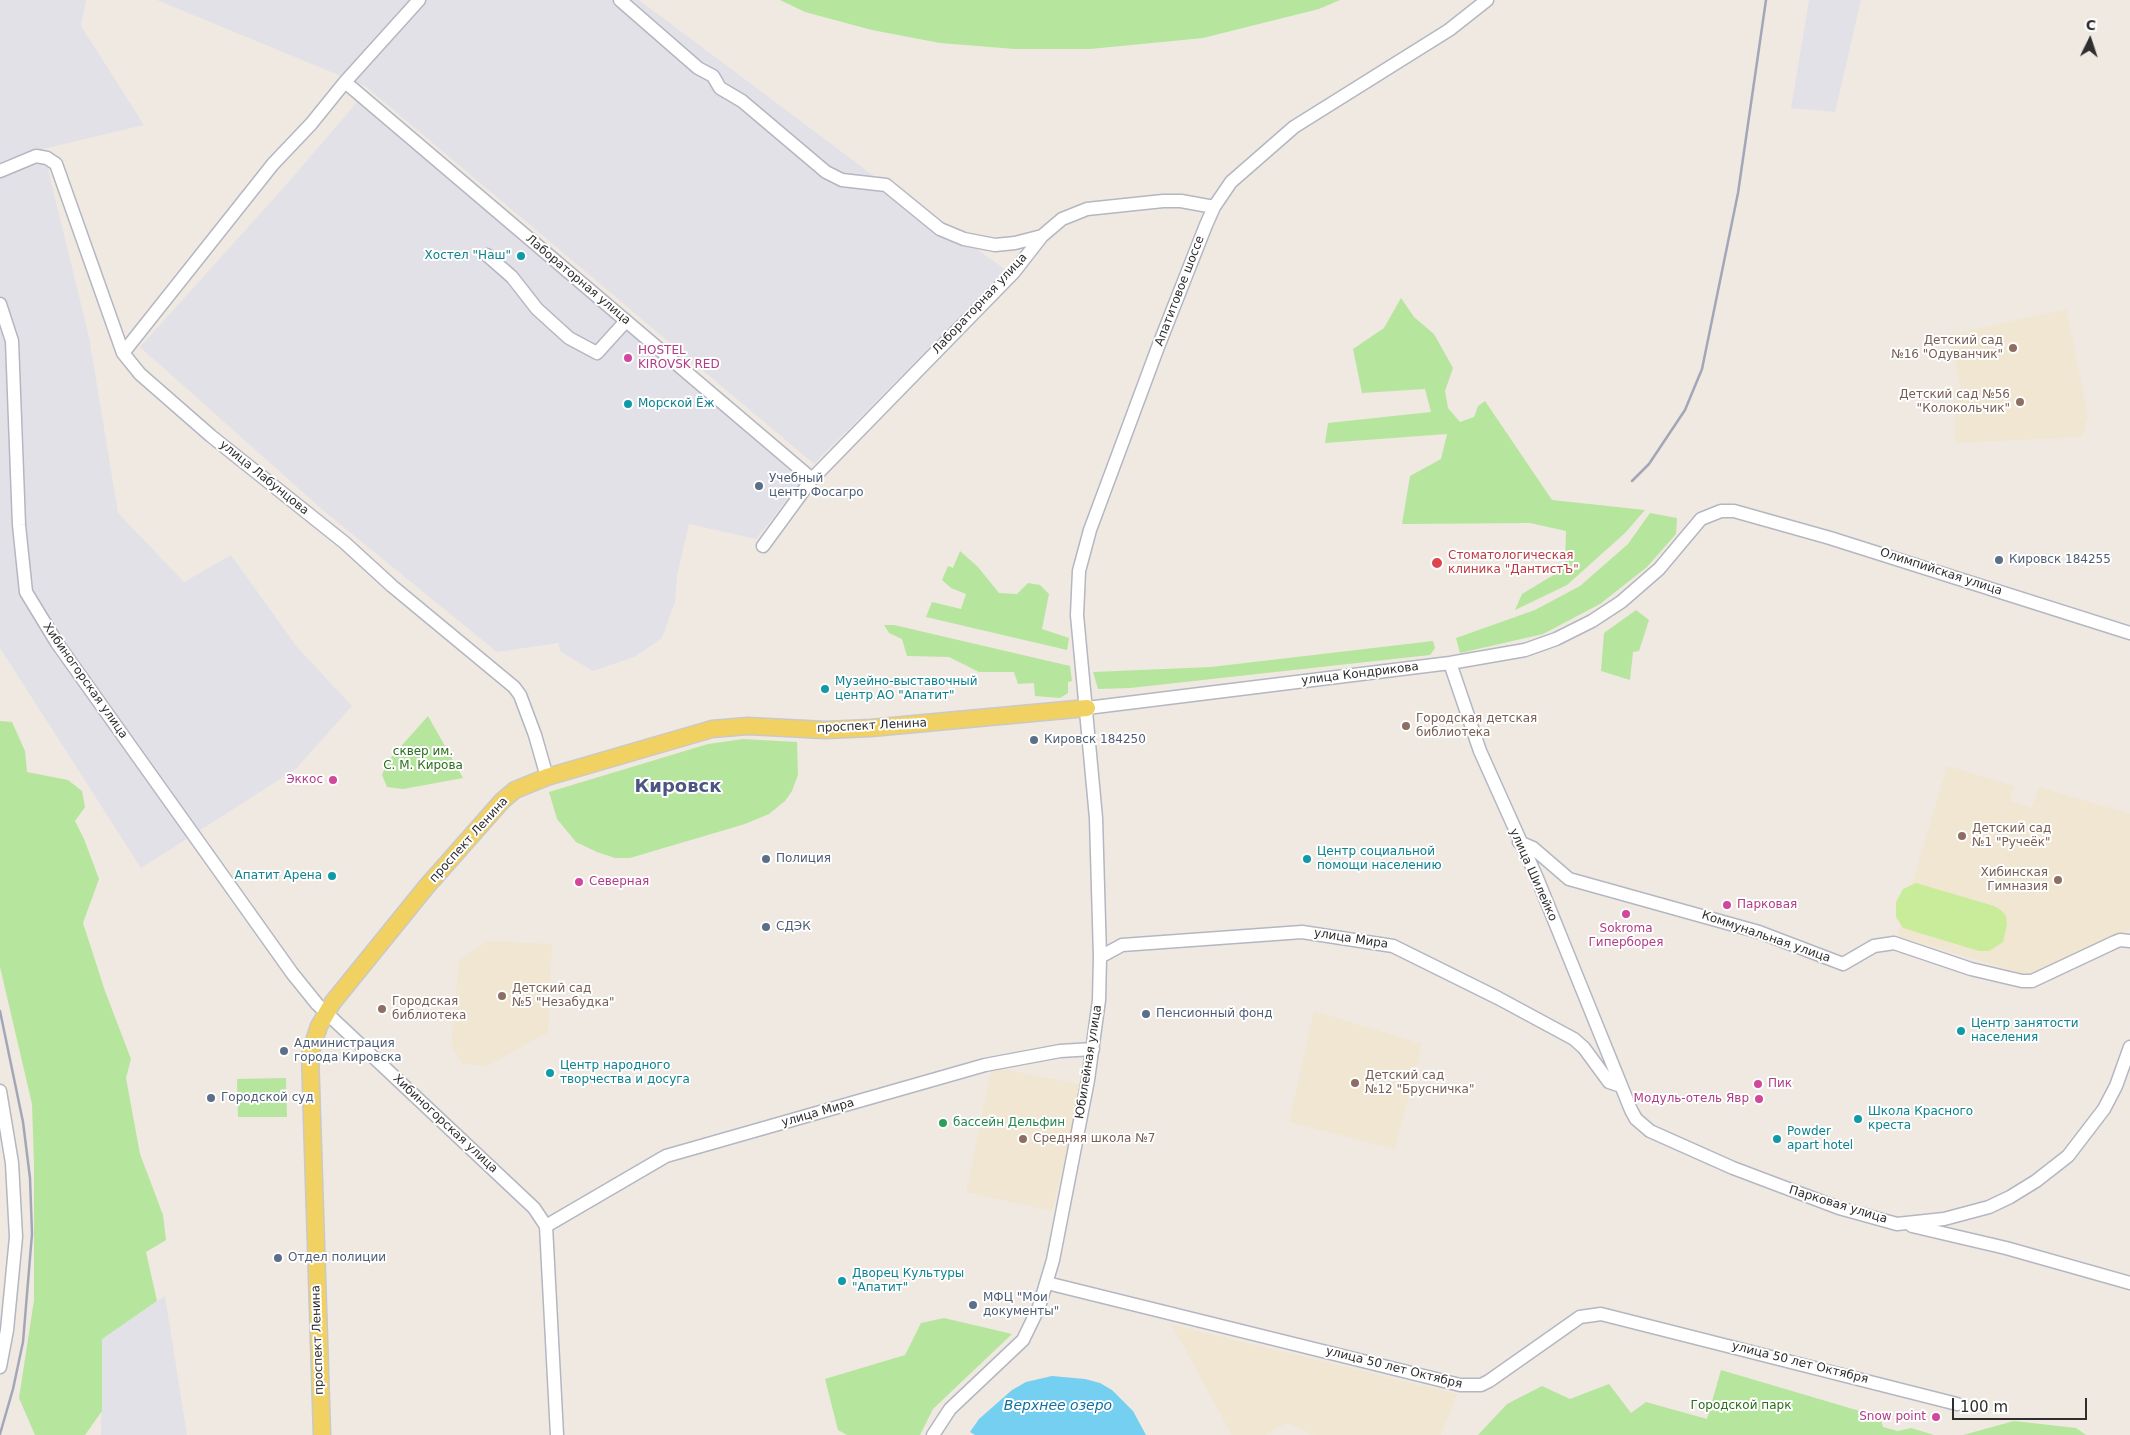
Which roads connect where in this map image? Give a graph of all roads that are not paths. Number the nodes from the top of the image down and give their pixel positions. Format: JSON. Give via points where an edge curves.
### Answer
{"nodes":[{"id":1,"x":419,"y":0,"type":"edge"},
{"id":2,"x":620,"y":0,"type":"edge"},
{"id":3,"x":1487,"y":0,"type":"edge"},
{"id":4,"x":345,"y":82,"type":"junction"},
{"id":5,"x":0,"y":170,"type":"edge"},
{"id":6,"x":1214,"y":207,"type":"junction"},
{"id":7,"x":1042,"y":236,"type":"junction"},
{"id":8,"x":487,"y":255,"type":"dead end"},
{"id":9,"x":0,"y":304,"type":"edge"},
{"id":10,"x":626,"y":320,"type":"junction"},
{"id":11,"x":123,"y":352,"type":"junction"},
{"id":12,"x":812,"y":479,"type":"junction"},
{"id":13,"x":763,"y":546,"type":"dead end"},
{"id":14,"x":1621,"y":602,"type":"joint"},
{"id":15,"x":2130,"y":633,"type":"edge"},
{"id":16,"x":1450,"y":663,"type":"junction"},
{"id":17,"x":1086,"y":708,"type":"junction"},
{"id":18,"x":543,"y":779,"type":"junction"},
{"id":19,"x":1519,"y":842,"type":"junction"},
{"id":20,"x":2130,"y":941,"type":"edge"},
{"id":21,"x":1100,"y":957,"type":"junction"},
{"id":22,"x":325,"y":1012,"type":"junction"},
{"id":23,"x":2130,"y":1047,"type":"edge"},
{"id":24,"x":1093,"y":1050,"type":"junction"},
{"id":25,"x":1621,"y":1086,"type":"junction"},
{"id":26,"x":0,"y":1091,"type":"edge"},
{"id":27,"x":1897,"y":1224,"type":"junction"},
{"id":28,"x":547,"y":1232,"type":"junction"},
{"id":29,"x":1047,"y":1283,"type":"junction"},
{"id":30,"x":2130,"y":1283,"type":"edge"},
{"id":31,"x":0,"y":1367,"type":"edge"},
{"id":32,"x":1957,"y":1404,"type":"dead end"},
{"id":33,"x":322,"y":1435,"type":"edge"},
{"id":34,"x":557,"y":1435,"type":"edge"},
{"id":35,"x":933,"y":1435,"type":"edge"}],
"edges":[{"from":1,"to":4,"type":"street"},
{"from":2,"to":7,"type":"street","name":"Лабораторная улица","via":[[698,68],[713,76],[720,88],[742,102],[826,172],[842,180],[886,185],[940,229],[964,239],[995,245]]},
{"from":3,"to":6,"type":"street","name":"Апатитовое шоссе","via":[[1449,30],[1294,127],[1231,182]]},
{"from":4,"to":10,"type":"street","name":"Лабораторная улица"},
{"from":4,"to":11,"type":"street","via":[[273,164]]},
{"from":5,"to":11,"type":"street","name":"улица Лабунцова","via":[[36,156],[56,164]]},
{"from":6,"to":7,"type":"street","name":"Лабораторная улица","via":[[1163,201],[1087,209],[1062,219]]},
{"from":6,"to":17,"type":"street","name":"Апатитовое шоссе","via":[[1090,530],[1079,571],[1077,616]]},
{"from":7,"to":12,"type":"street","name":"Лабораторная улица","via":[[1014,272]]},
{"from":8,"to":10,"type":"street","via":[[569,338],[597,353]]},
{"from":9,"to":22,"type":"street","name":"Хибиногорская улица","via":[[12,341],[19,525],[26,592],[57,643],[292,973]]},
{"from":10,"to":12,"type":"street","name":"Лабораторная улица"},
{"from":11,"to":18,"type":"street","name":"улица Лабунцова","via":[[140,374],[204,430],[345,543],[514,687],[529,719],[540,755]]},
{"from":12,"to":13,"type":"street","name":"Лабораторная улица"},
{"from":14,"to":15,"type":"street","name":"Олимпийская улица","via":[[1659,569],[1701,519],[1721,511],[1750,515],[1930,568]]},
{"from":14,"to":16,"type":"street","name":"улица Кондрикова","via":[[1592,621],[1532,647]]},
{"from":16,"to":17,"type":"street","name":"улица Кондрикова"},
{"from":16,"to":19,"type":"street","name":"улица Шилейко","via":[[1480,751]]},
{"from":17,"to":18,"type":"main road","name":"проспект Ленина","via":[[871,728],[826,730],[748,726],[712,729]]},
{"from":17,"to":21,"type":"street","name":"Юбилейная улица","via":[[1094,779]]},
{"from":18,"to":22,"type":"main road","name":"проспект Ленина","via":[[516,790],[486,818]]},
{"from":19,"to":20,"type":"street","name":"Коммунальная улица","via":[[1533,848],[1569,879],[1759,932],[1843,964],[1874,946],[1894,943],[1971,969],[2032,981],[2115,942]]},
{"from":19,"to":25,"type":"street","name":"улица Шилейко","via":[[1537,878]]},
{"from":21,"to":24,"type":"street","name":"Юбилейная улица"},
{"from":21,"to":25,"type":"street","name":"улица Мира","via":[[1122,945],[1302,932],[1393,946],[1574,1040],[1584,1048],[1609,1082]]},
{"from":22,"to":28,"type":"street","name":"Хибиногорская улица","via":[[534,1208]]},
{"from":22,"to":33,"type":"main road","name":"проспект Ленина","via":[[313,1043],[310,1066]]},
{"from":23,"to":27,"type":"street","name":"Парковая улица","via":[[2116,1086],[2097,1120],[2068,1156],[2036,1181],[1989,1207],[1944,1219]]},
{"from":24,"to":28,"type":"street","name":"улица Мира","via":[[1060,1051],[985,1066],[666,1156],[559,1219]]},
{"from":24,"to":29,"type":"street","name":"Юбилейная улица"},
{"from":25,"to":27,"type":"street","name":"Парковая улица","via":[[1636,1119],[1650,1132],[1780,1187]]},
{"from":26,"to":31,"type":"street","via":[[12,1162],[16,1237]]},
{"from":27,"to":30,"type":"street","via":[[2006,1248]]},
{"from":28,"to":34,"type":"street"},
{"from":29,"to":32,"type":"street","name":"улица 50 лет Октября","via":[[1460,1386],[1481,1385],[1489,1381],[1580,1318],[1601,1314]]},
{"from":29,"to":35,"type":"street","name":"Юбилейная улица","via":[[1033,1322],[1019,1345],[950,1409]]}]}
